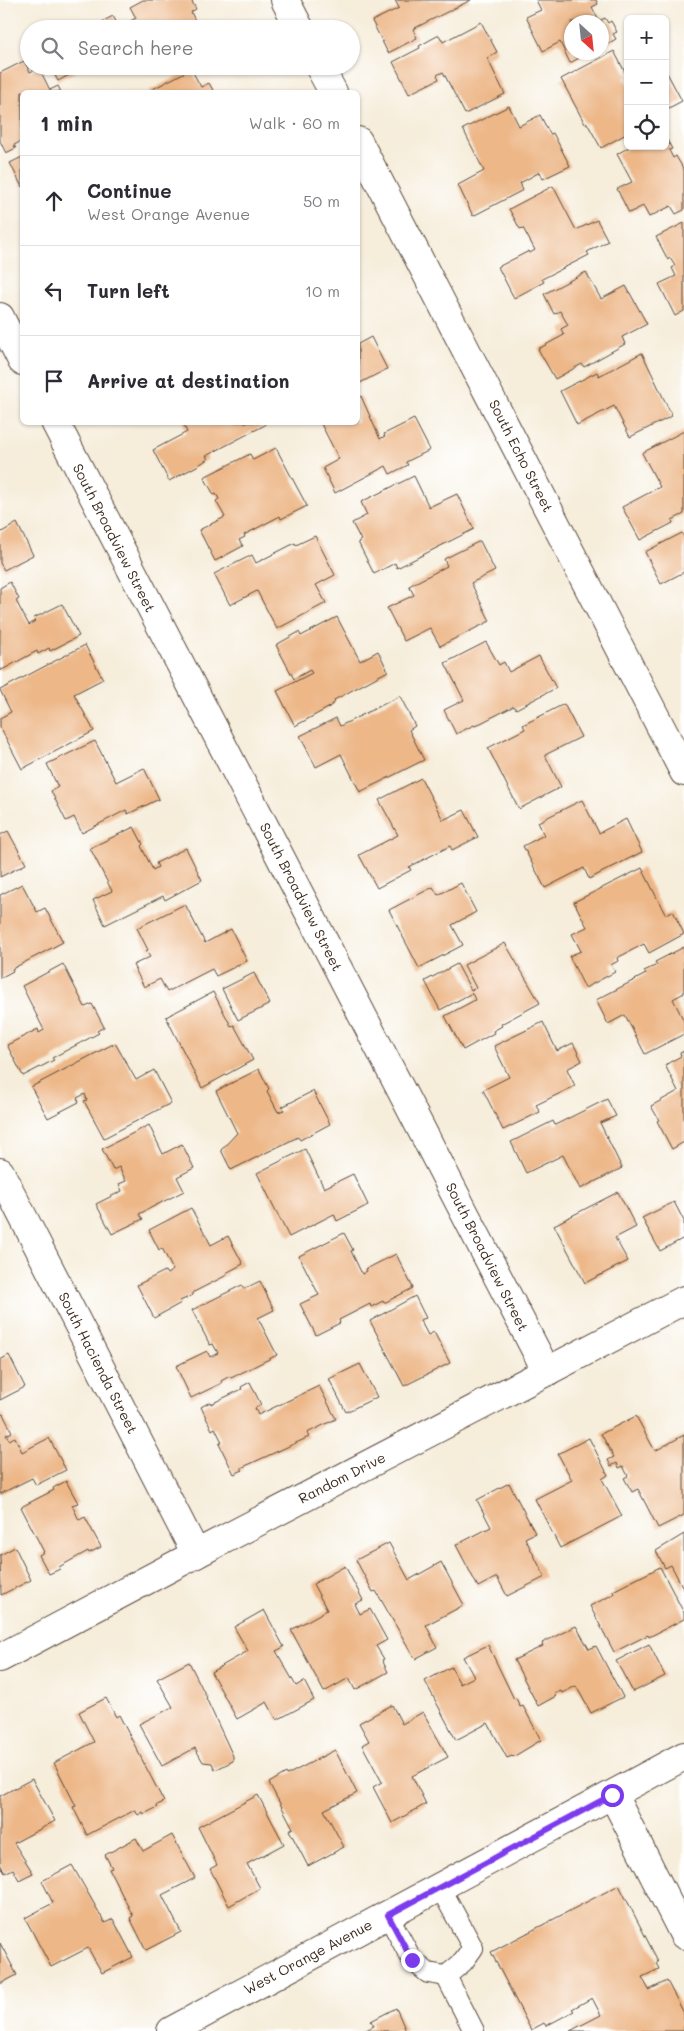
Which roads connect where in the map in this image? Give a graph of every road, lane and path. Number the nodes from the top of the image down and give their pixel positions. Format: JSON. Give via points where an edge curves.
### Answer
{"nodes":[{"id":1,"x":285,"y":0,"type":"edge"},
{"id":2,"x":295,"y":20,"type":"edge"},
{"id":3,"x":324,"y":75,"type":"edge"},
{"id":4,"x":332,"y":90,"type":"edge"},
{"id":5,"x":360,"y":145,"type":"edge"},
{"id":6,"x":0,"y":317,"type":"edge"},
{"id":7,"x":20,"y":357,"type":"edge"},
{"id":8,"x":56,"y":425,"type":"edge"},
{"id":9,"x":684,"y":772,"type":"edge"},
{"id":10,"x":0,"y":1172,"type":"edge"},
{"id":11,"x":684,"y":1300,"type":"edge"},
{"id":12,"x":547,"y":1372,"type":"junction"},
{"id":13,"x":196,"y":1554,"type":"junction"},
{"id":14,"x":0,"y":1658,"type":"edge"},
{"id":15,"x":684,"y":1756,"type":"edge"},
{"id":16,"x":612,"y":1795,"type":"junction"},
{"id":17,"x":440,"y":1887,"type":"junction"},
{"id":18,"x":388,"y":1915,"type":"junction"},
{"id":19,"x":684,"y":1935,"type":"edge"},
{"id":20,"x":446,"y":1976,"type":"junction"},
{"id":21,"x":171,"y":2031,"type":"edge"},
{"id":22,"x":474,"y":2031,"type":"edge"}],
"edges":[{"from":1,"to":2,"type":"street"},
{"from":3,"to":4,"type":"street"},
{"from":5,"to":9,"type":"street","name":"South Echo Street"},
{"from":6,"to":7,"type":"street"},
{"from":8,"to":12,"type":"street","name":"South Broadview Street"},
{"from":10,"to":13,"type":"street","name":"South Hacienda Street"},
{"from":11,"to":12,"type":"street","name":"Random Drive"},
{"from":12,"to":13,"type":"street","name":"Random Drive"},
{"from":13,"to":14,"type":"street","name":"Random Drive"},
{"from":15,"to":16,"type":"street","name":"West Orange Avenue"},
{"from":16,"to":17,"type":"street","name":"West Orange Avenue"},
{"from":16,"to":19,"type":"street"},
{"from":17,"to":18,"type":"street","name":"West Orange Avenue"},
{"from":17,"to":20,"type":"lane","via":[[473,1948],[463,1962]]},
{"from":18,"to":20,"type":"lane","via":[[412,1960],[428,1973]]},
{"from":18,"to":21,"type":"street","name":"West Orange Avenue"},
{"from":20,"to":22,"type":"lane"}]}
